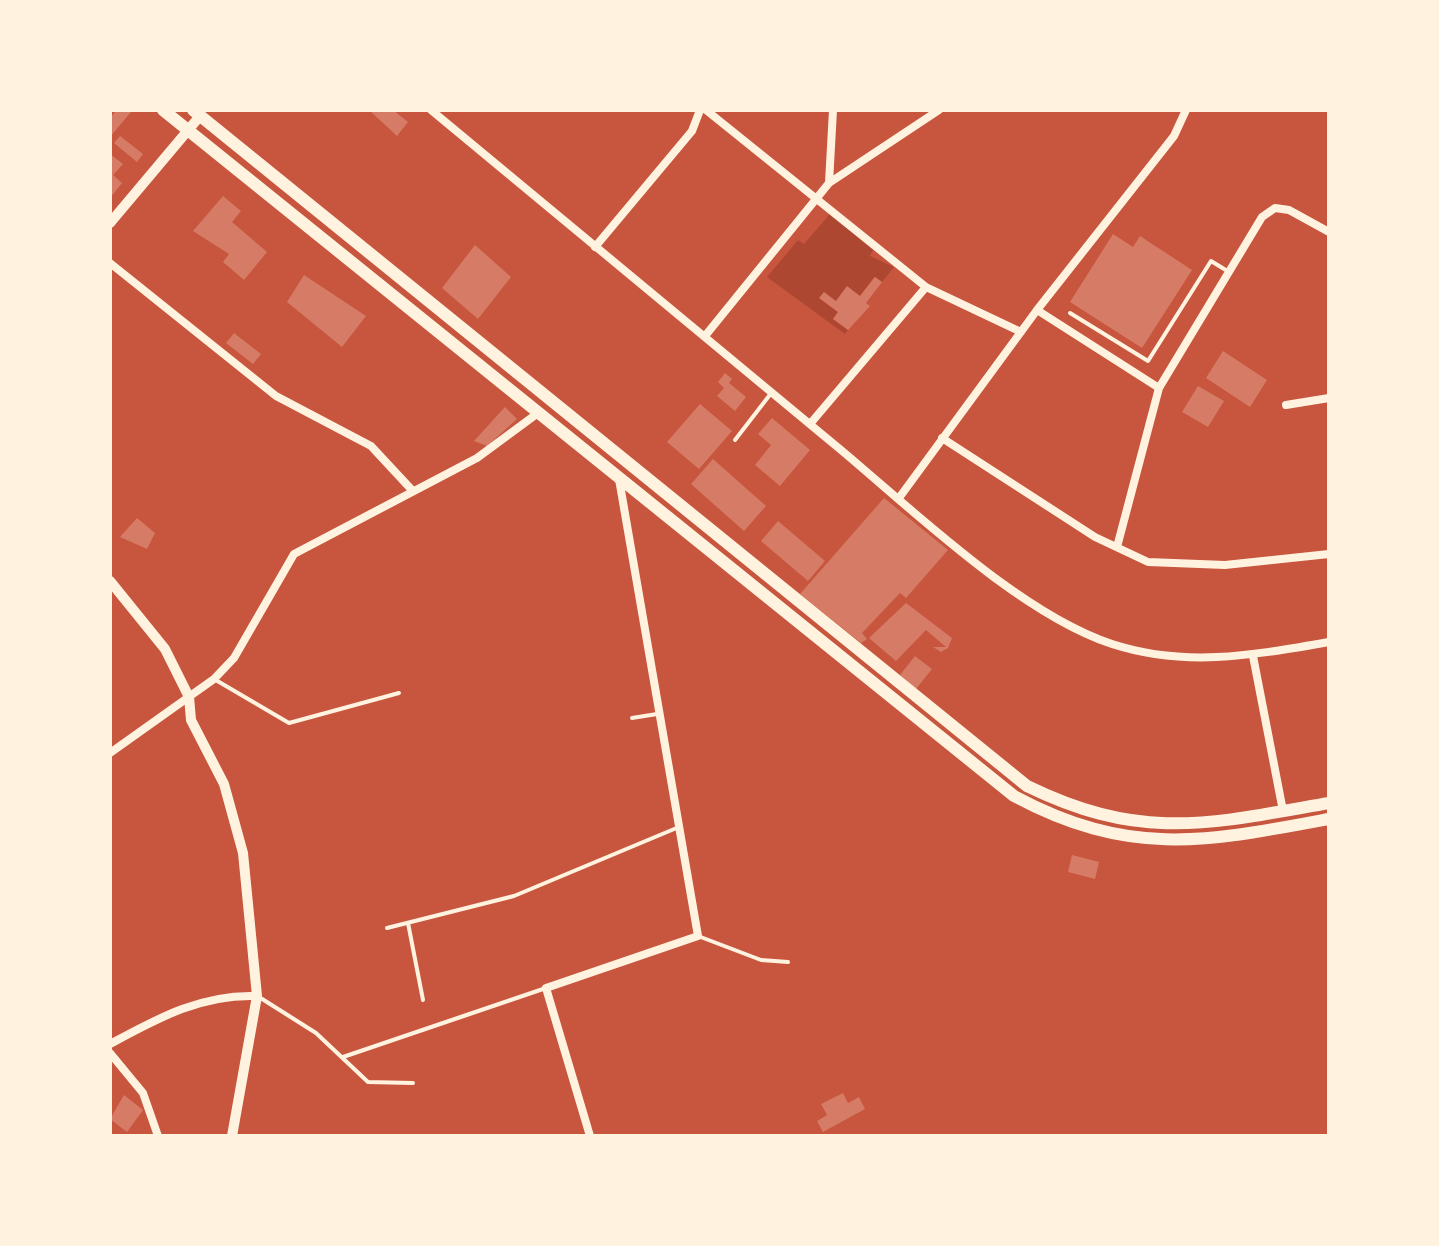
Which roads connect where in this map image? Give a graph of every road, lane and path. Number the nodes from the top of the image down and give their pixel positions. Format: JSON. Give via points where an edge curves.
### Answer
{"nodes":[{"id":1,"x":162,"y":110,"type":"edge"},
{"id":2,"x":432,"y":110,"type":"edge"},
{"id":3,"x":703,"y":110,"type":"edge"},
{"id":4,"x":833,"y":110,"type":"edge"},
{"id":5,"x":940,"y":110,"type":"edge"},
{"id":6,"x":1186,"y":110,"type":"edge"},
{"id":7,"x":199,"y":112,"type":"edge"},
{"id":8,"x":188,"y":131,"type":"junction"},
{"id":9,"x":829,"y":183,"type":"junction"},
{"id":10,"x":814,"y":198,"type":"junction"},
{"id":11,"x":110,"y":224,"type":"edge"},
{"id":12,"x":1329,"y":232,"type":"edge"},
{"id":13,"x":595,"y":247,"type":"junction"},
{"id":14,"x":110,"y":263,"type":"edge"},
{"id":15,"x":1228,"y":272,"type":"junction"},
{"id":16,"x":926,"y":287,"type":"junction"},
{"id":17,"x":1037,"y":310,"type":"junction"},
{"id":18,"x":1070,"y":312,"type":"dead end"},
{"id":19,"x":1021,"y":332,"type":"junction"},
{"id":20,"x":705,"y":336,"type":"junction"},
{"id":21,"x":1159,"y":388,"type":"junction"},
{"id":22,"x":772,"y":392,"type":"junction"},
{"id":23,"x":1329,"y":398,"type":"edge"},
{"id":24,"x":1286,"y":406,"type":"dead end"},
{"id":25,"x":540,"y":412,"type":"junction"},
{"id":26,"x":810,"y":424,"type":"junction"},
{"id":27,"x":942,"y":438,"type":"junction"},
{"id":28,"x":735,"y":440,"type":"dead end"},
{"id":29,"x":618,"y":478,"type":"junction"},
{"id":30,"x":411,"y":488,"type":"junction"},
{"id":31,"x":899,"y":498,"type":"junction"},
{"id":32,"x":1117,"y":547,"type":"junction"},
{"id":33,"x":1329,"y":554,"type":"edge"},
{"id":34,"x":110,"y":581,"type":"edge"},
{"id":35,"x":1329,"y":642,"type":"edge"},
{"id":36,"x":1252,"y":656,"type":"junction"},
{"id":37,"x":214,"y":678,"type":"junction"},
{"id":38,"x":398,"y":693,"type":"dead end"},
{"id":39,"x":189,"y":697,"type":"junction"},
{"id":40,"x":662,"y":714,"type":"junction"},
{"id":41,"x":632,"y":718,"type":"dead end"},
{"id":42,"x":110,"y":753,"type":"edge"},
{"id":43,"x":1329,"y":803,"type":"edge"},
{"id":44,"x":1283,"y":811,"type":"junction"},
{"id":45,"x":1329,"y":819,"type":"edge"},
{"id":46,"x":682,"y":825,"type":"junction"},
{"id":47,"x":408,"y":923,"type":"junction"},
{"id":48,"x":386,"y":928,"type":"dead end"},
{"id":49,"x":698,"y":936,"type":"junction"},
{"id":50,"x":788,"y":962,"type":"dead end"},
{"id":51,"x":546,"y":988,"type":"junction"},
{"id":52,"x":257,"y":996,"type":"junction"},
{"id":53,"x":422,"y":1000,"type":"dead end"},
{"id":54,"x":110,"y":1044,"type":"edge"},
{"id":55,"x":110,"y":1053,"type":"edge"},
{"id":56,"x":342,"y":1057,"type":"junction"},
{"id":57,"x":414,"y":1083,"type":"dead end"},
{"id":58,"x":158,"y":1136,"type":"edge"},
{"id":59,"x":232,"y":1136,"type":"edge"},
{"id":60,"x":590,"y":1136,"type":"edge"}],
"edges":[{"from":1,"to":8,"type":"main road"},
{"from":2,"to":13,"type":"street"},
{"from":3,"to":10,"type":"street"},
{"from":3,"to":13,"type":"street"},
{"from":4,"to":9,"type":"street"},
{"from":5,"to":9,"type":"street"},
{"from":6,"to":17,"type":"street","via":[[1174,136]]},
{"from":7,"to":8,"type":"street"},
{"from":7,"to":44,"type":"main road","via":[[1027,786],[1091,813],[1154,825]]},
{"from":8,"to":11,"type":"street"},
{"from":8,"to":25,"type":"main road"},
{"from":9,"to":10,"type":"street"},
{"from":10,"to":16,"type":"street"},
{"from":10,"to":20,"type":"street"},
{"from":12,"to":15,"type":"street","via":[[1275,208],[1262,217]]},
{"from":13,"to":20,"type":"street"},
{"from":14,"to":30,"type":"street","via":[[276,396],[371,446]]},
{"from":15,"to":18,"type":"lane","via":[[1211,261],[1148,361]]},
{"from":15,"to":21,"type":"street"},
{"from":16,"to":19,"type":"street"},
{"from":16,"to":26,"type":"street"},
{"from":17,"to":19,"type":"street"},
{"from":17,"to":21,"type":"street"},
{"from":19,"to":27,"type":"street"},
{"from":20,"to":22,"type":"street"},
{"from":21,"to":32,"type":"street"},
{"from":22,"to":26,"type":"street"},
{"from":22,"to":28,"type":"lane"},
{"from":23,"to":24,"type":"street"},
{"from":25,"to":29,"type":"main road"},
{"from":25,"to":30,"type":"street","via":[[477,458]]},
{"from":26,"to":31,"type":"street"},
{"from":27,"to":31,"type":"street"},
{"from":27,"to":32,"type":"street"},
{"from":29,"to":40,"type":"street"},
{"from":29,"to":45,"type":"main road","via":[[990,781],[1041,811],[1108,834],[1161,842],[1218,840]]},
{"from":30,"to":37,"type":"street","via":[[369,518],[294,554],[246,640]]},
{"from":31,"to":36,"type":"street","via":[[1015,590],[1110,643],[1161,656]]},
{"from":32,"to":33,"type":"street","via":[[1148,562],[1203,565]]},
{"from":34,"to":39,"type":"street","via":[[165,649]]},
{"from":35,"to":36,"type":"street"},
{"from":36,"to":44,"type":"street"},
{"from":37,"to":38,"type":"lane","via":[[288,724]]},
{"from":37,"to":39,"type":"street"},
{"from":39,"to":42,"type":"street"},
{"from":39,"to":52,"type":"street","via":[[191,720],[224,784],[244,853]]},
{"from":40,"to":41,"type":"lane"},
{"from":40,"to":46,"type":"street"},
{"from":43,"to":44,"type":"main road"},
{"from":46,"to":47,"type":"lane","via":[[514,896]]},
{"from":46,"to":49,"type":"street"},
{"from":47,"to":48,"type":"lane"},
{"from":47,"to":53,"type":"lane"},
{"from":49,"to":50,"type":"lane","via":[[761,960]]},
{"from":49,"to":51,"type":"street"},
{"from":51,"to":56,"type":"lane"},
{"from":51,"to":60,"type":"street"},
{"from":52,"to":54,"type":"street","via":[[202,1001]]},
{"from":52,"to":56,"type":"lane","via":[[316,1032]]},
{"from":52,"to":59,"type":"street"},
{"from":55,"to":58,"type":"street","via":[[143,1093]]},
{"from":56,"to":57,"type":"lane","via":[[368,1082]]}]}
